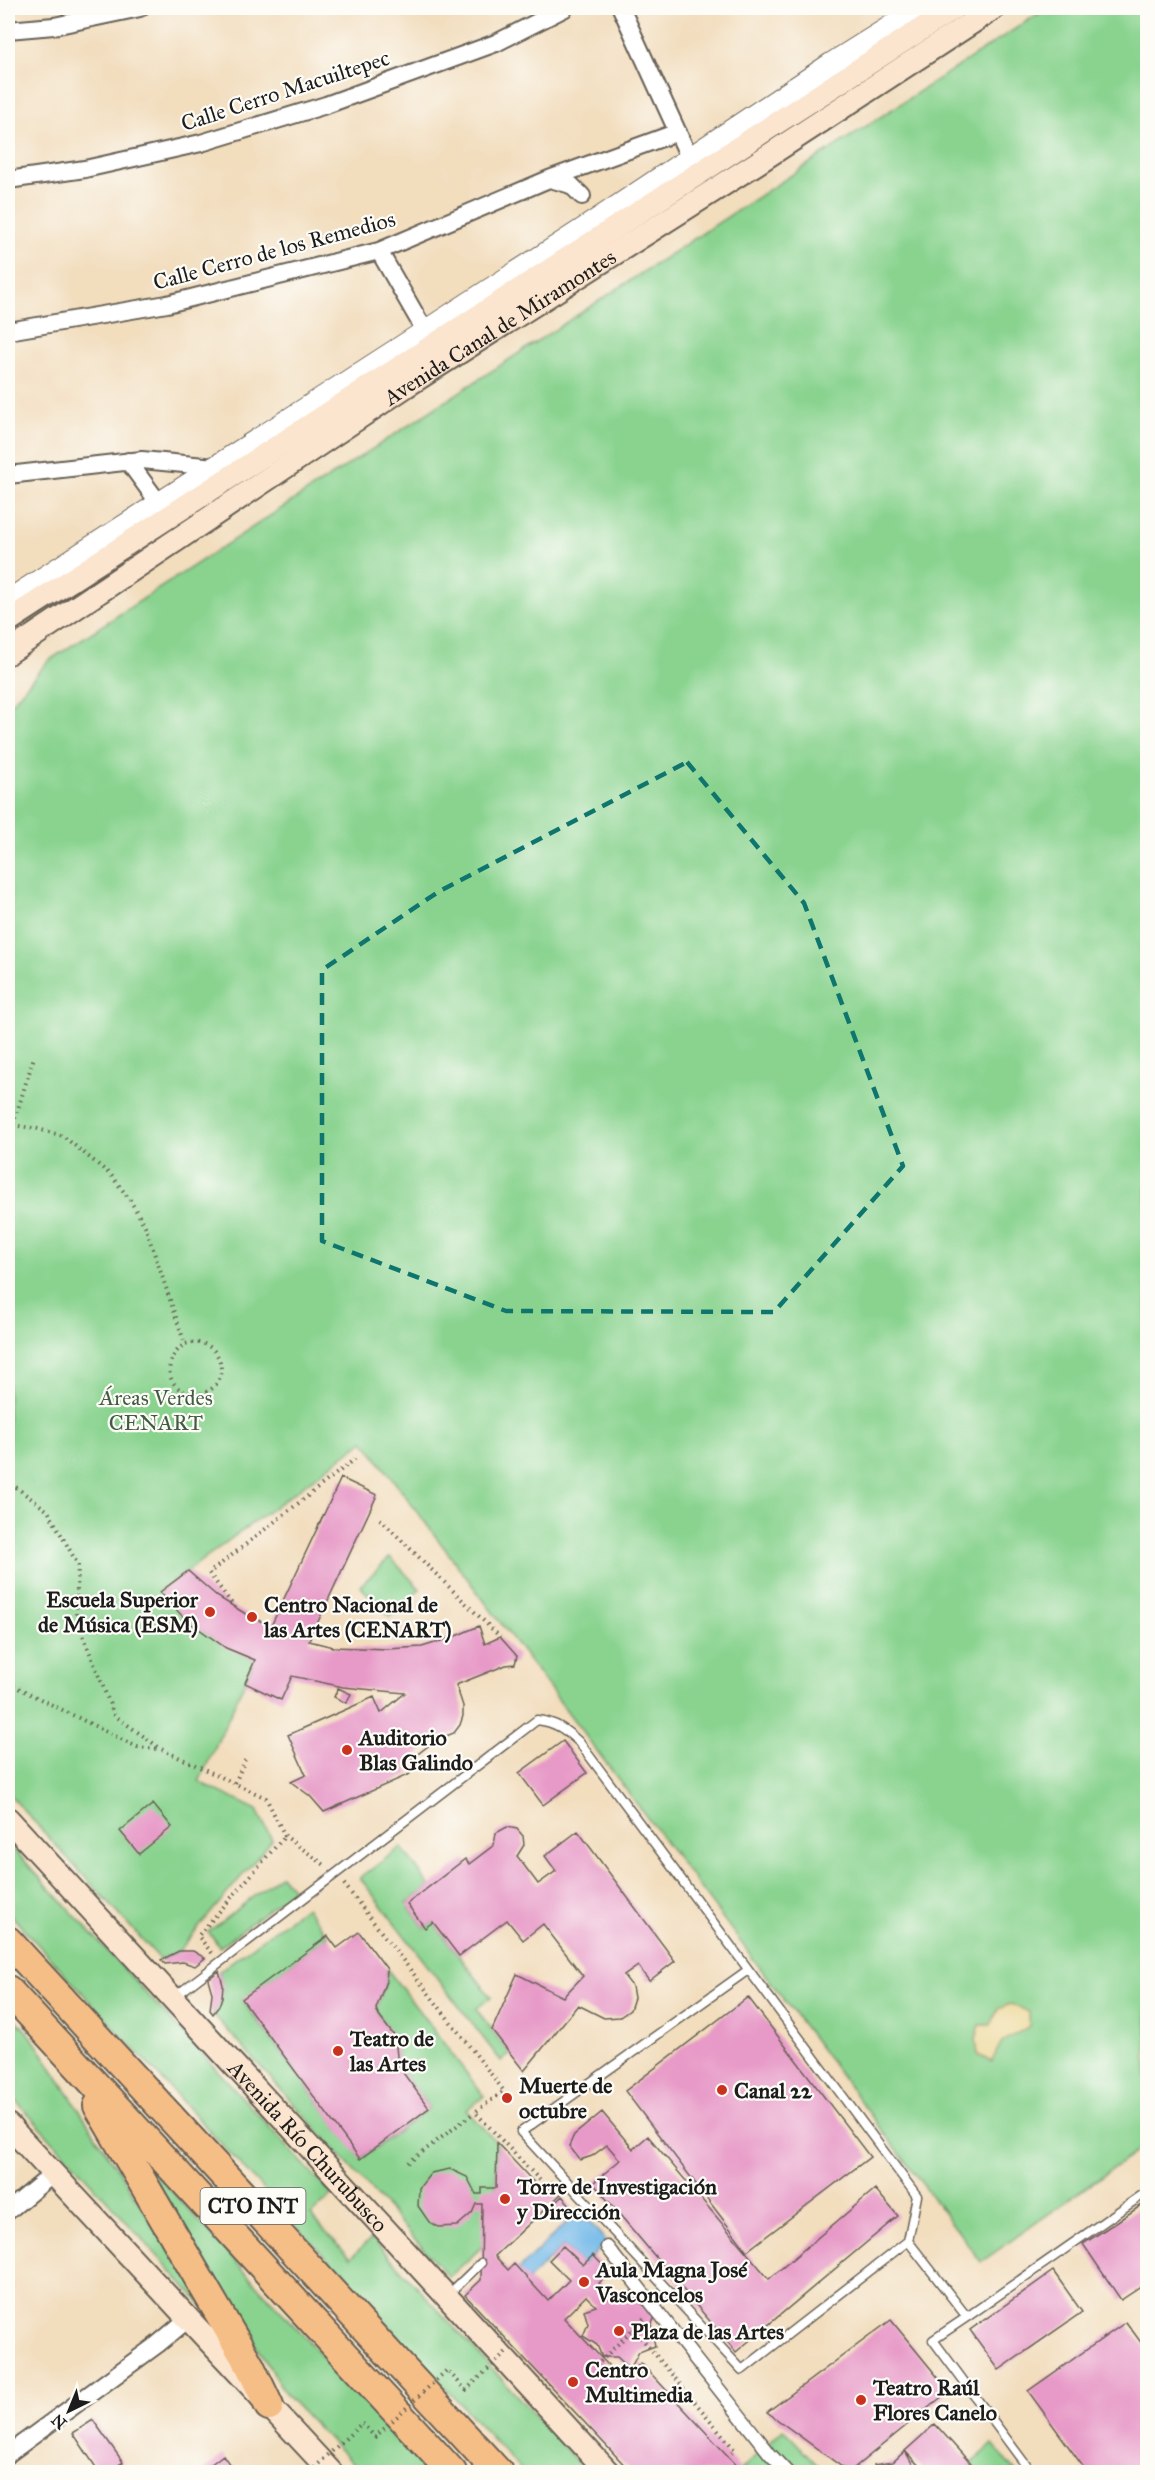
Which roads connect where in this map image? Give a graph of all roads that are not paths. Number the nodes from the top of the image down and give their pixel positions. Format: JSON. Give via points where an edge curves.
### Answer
{"nodes":[{"id":1,"x":140,"y":8,"type":"edge"},
{"id":2,"x":565,"y":8,"type":"edge"},
{"id":3,"x":621,"y":8,"type":"edge"},
{"id":4,"x":919,"y":8,"type":"edge"},
{"id":5,"x":954,"y":8,"type":"edge"},
{"id":6,"x":994,"y":8,"type":"edge"},
{"id":7,"x":8,"y":30,"type":"edge"},
{"id":8,"x":678,"y":132,"type":"junction"},
{"id":9,"x":689,"y":157,"type":"junction"},
{"id":10,"x":8,"y":180,"type":"edge"},
{"id":11,"x":549,"y":180,"type":"junction"},
{"id":12,"x":582,"y":196,"type":"dead end"},
{"id":13,"x":379,"y":251,"type":"junction"},
{"id":14,"x":8,"y":331,"type":"edge"},
{"id":15,"x":425,"y":331,"type":"junction"},
{"id":16,"x":128,"y":462,"type":"junction"},
{"id":17,"x":215,"y":467,"type":"junction"},
{"id":18,"x":8,"y":475,"type":"edge"},
{"id":19,"x":158,"y":502,"type":"junction"},
{"id":20,"x":8,"y":600,"type":"edge"},
{"id":21,"x":8,"y":621,"type":"edge"},
{"id":22,"x":11,"y":654,"type":"edge"},
{"id":23,"x":8,"y":1820,"type":"edge"},
{"id":24,"x":8,"y":1941,"type":"edge"},
{"id":25,"x":748,"y":1970,"type":"junction"},
{"id":26,"x":8,"y":1990,"type":"edge"},
{"id":27,"x":172,"y":1998,"type":"junction"},
{"id":28,"x":66,"y":2054,"type":"junction"},
{"id":29,"x":8,"y":2125,"type":"edge"},
{"id":30,"x":53,"y":2174,"type":"junction"},
{"id":31,"x":1148,"y":2191,"type":"edge"},
{"id":32,"x":8,"y":2211,"type":"edge"},
{"id":33,"x":908,"y":2241,"type":"junction"},
{"id":34,"x":608,"y":2247,"type":"dead end"},
{"id":35,"x":481,"y":2263,"type":"dead end"},
{"id":36,"x":446,"y":2296,"type":"junction"},
{"id":37,"x":967,"y":2317,"type":"junction"},
{"id":38,"x":188,"y":2319,"type":"junction"},
{"id":39,"x":268,"y":2406,"type":"junction"},
{"id":40,"x":8,"y":2454,"type":"edge"},
{"id":41,"x":331,"y":2472,"type":"edge"},
{"id":42,"x":452,"y":2472,"type":"edge"},
{"id":43,"x":498,"y":2472,"type":"edge"},
{"id":44,"x":608,"y":2472,"type":"edge"},
{"id":45,"x":787,"y":2472,"type":"edge"},
{"id":46,"x":1031,"y":2472,"type":"edge"}],
"edges":[{"from":1,"to":7,"type":"street","via":[[54,26]]},
{"from":2,"to":10,"type":"street","name":"Calle Cerro Macuiltepec","via":[[496,43],[315,108],[201,143],[85,169]]},
{"from":3,"to":8,"type":"street"},
{"from":4,"to":9,"type":"street","name":"Avenida Canal de Miramontes"},
{"from":5,"to":21,"type":"main road","name":"Avenida Canal de Miramontes"},
{"from":6,"to":22,"type":"main road","name":"Avenida Canal de Miramontes","via":[[406,386]]},
{"from":8,"to":9,"type":"street"},
{"from":8,"to":11,"type":"street","name":"Calle Cerro de los Remedios"},
{"from":9,"to":15,"type":"street","name":"Avenida Canal de Miramontes"},
{"from":11,"to":12,"type":"street","via":[[571,185]]},
{"from":11,"to":13,"type":"street","name":"Calle Cerro de los Remedios"},
{"from":13,"to":14,"type":"street","name":"Calle Cerro de los Remedios","via":[[167,304]]},
{"from":13,"to":15,"type":"street"},
{"from":15,"to":17,"type":"street","name":"Avenida Canal de Miramontes"},
{"from":16,"to":17,"type":"street"},
{"from":16,"to":18,"type":"street"},
{"from":16,"to":19,"type":"street"},
{"from":17,"to":19,"type":"street","name":"Avenida Canal de Miramontes"},
{"from":19,"to":20,"type":"street","name":"Avenida Canal de Miramontes"},
{"from":23,"to":27,"type":"main road","name":"Avenida Río Churubusco","number":"CTO INT"},
{"from":24,"to":43,"type":"highway","number":"CTO INT"},
{"from":25,"to":27,"type":"lane","via":[[579,1742],[550,1721],[537,1720]]},
{"from":25,"to":33,"type":"lane","via":[[918,2196]]},
{"from":25,"to":33,"type":"lane","via":[[521,2132],[742,2370]]},
{"from":26,"to":28,"type":"highway","number":"CTO INT"},
{"from":27,"to":36,"type":"main road","name":"Avenida Río Churubusco","number":"CTO INT"},
{"from":28,"to":39,"type":"highway","via":[[128,2154]]},
{"from":28,"to":42,"type":"highway","number":"CTO INT"},
{"from":29,"to":30,"type":"main road"},
{"from":30,"to":32,"type":"street"},
{"from":30,"to":38,"type":"main road"},
{"from":31,"to":37,"type":"lane"},
{"from":33,"to":37,"type":"lane"},
{"from":34,"to":45,"type":"street"},
{"from":35,"to":36,"type":"lane"},
{"from":36,"to":44,"type":"main road","name":"Avenida Río Churubusco","number":"CTO INT"},
{"from":37,"to":46,"type":"lane","via":[[933,2340]]},
{"from":38,"to":39,"type":"main road"},
{"from":38,"to":40,"type":"street"},
{"from":39,"to":41,"type":"main road"}]}
